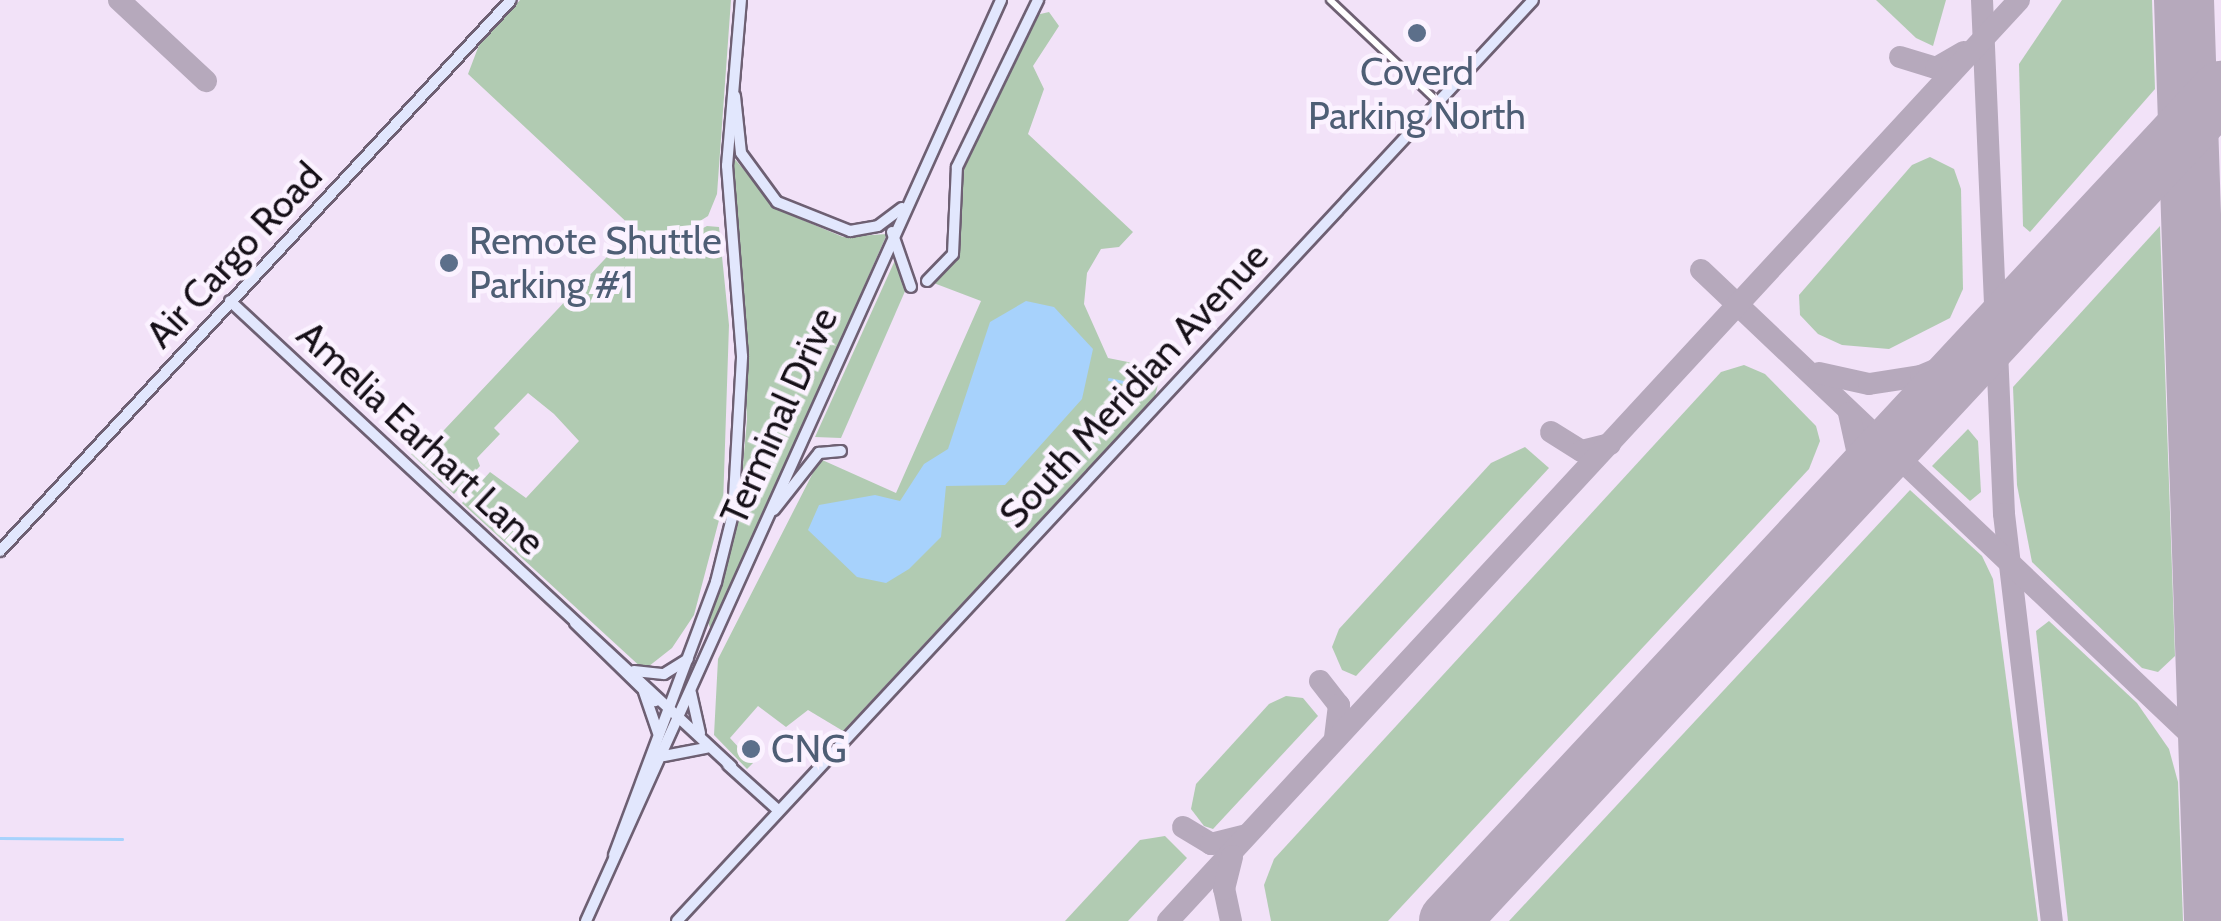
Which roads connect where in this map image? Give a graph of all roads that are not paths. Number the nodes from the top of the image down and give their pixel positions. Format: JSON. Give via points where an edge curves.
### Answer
{"nodes":[{"id":1,"x":511,"y":0,"type":"edge"},
{"id":2,"x":741,"y":0,"type":"edge"},
{"id":3,"x":1001,"y":0,"type":"edge"},
{"id":4,"x":1038,"y":0,"type":"edge"},
{"id":5,"x":1330,"y":0,"type":"edge"},
{"id":6,"x":1531,"y":1,"type":"edge"},
{"id":7,"x":732,"y":65,"type":"junction"},
{"id":8,"x":1438,"y":102,"type":"junction"},
{"id":9,"x":903,"y":207,"type":"junction"},
{"id":10,"x":892,"y":232,"type":"junction"},
{"id":11,"x":927,"y":281,"type":"dead end"},
{"id":12,"x":911,"y":287,"type":"dead end"},
{"id":13,"x":230,"y":301,"type":"junction"},
{"id":14,"x":841,"y":451,"type":"dead end"},
{"id":15,"x":769,"y":514,"type":"junction"},
{"id":16,"x":0,"y":551,"type":"edge"},
{"id":17,"x":571,"y":618,"type":"junction"},
{"id":18,"x":688,"y":659,"type":"junction"},
{"id":19,"x":632,"y":671,"type":"junction"},
{"id":20,"x":644,"y":691,"type":"junction"},
{"id":21,"x":691,"y":693,"type":"junction"},
{"id":22,"x":668,"y":708,"type":"junction"},
{"id":23,"x":679,"y":719,"type":"junction"},
{"id":24,"x":658,"y":733,"type":"junction"},
{"id":25,"x":700,"y":734,"type":"junction"},
{"id":26,"x":706,"y":748,"type":"junction"},
{"id":27,"x":664,"y":756,"type":"junction"},
{"id":28,"x":731,"y":766,"type":"junction"},
{"id":29,"x":778,"y":810,"type":"junction"},
{"id":30,"x":614,"y":856,"type":"junction"},
{"id":31,"x":586,"y":921,"type":"edge"},
{"id":32,"x":676,"y":921,"type":"edge"}],
"edges":[{"from":1,"to":13,"type":"street","name":"Air Cargo Road"},
{"from":2,"to":7,"type":"street","name":"Terminal Drive"},
{"from":3,"to":9,"type":"street","name":"Terminal Drive"},
{"from":4,"to":11,"type":"street","via":[[957,166],[953,254]]},
{"from":5,"to":8,"type":"street"},
{"from":6,"to":8,"type":"street","name":"South Meridian Avenue"},
{"from":7,"to":9,"type":"street","via":[[741,153],[777,202],[850,231],[878,226]]},
{"from":7,"to":18,"type":"street","name":"Terminal Drive","via":[[728,194],[742,356],[740,450],[725,551]]},
{"from":8,"to":29,"type":"street","name":"South Meridian Avenue"},
{"from":9,"to":10,"type":"street","name":"Terminal Drive"},
{"from":10,"to":12,"type":"street"},
{"from":10,"to":15,"type":"street","name":"Terminal Drive"},
{"from":13,"to":16,"type":"street","name":"Air Cargo Road"},
{"from":13,"to":17,"type":"street","name":"Amelia Earhart Lane"},
{"from":14,"to":15,"type":"street","via":[[820,453]]},
{"from":15,"to":21,"type":"street","name":"Terminal Drive"},
{"from":17,"to":19,"type":"street","name":"Amelia Earhart Lane"},
{"from":17,"to":20,"type":"street","name":"Amelia Earhart Lane"},
{"from":18,"to":19,"type":"street","via":[[664,674]]},
{"from":18,"to":22,"type":"street","name":"Terminal Drive"},
{"from":19,"to":22,"type":"street","name":"Amelia Earhart Lane"},
{"from":20,"to":22,"type":"street","name":"Amelia Earhart Lane"},
{"from":20,"to":24,"type":"street"},
{"from":21,"to":23,"type":"street","name":"Terminal Drive"},
{"from":21,"to":25,"type":"street"},
{"from":22,"to":23,"type":"street","name":"Amelia Earhart Lane"},
{"from":22,"to":24,"type":"street","name":"Terminal Drive"},
{"from":23,"to":25,"type":"street","name":"Amelia Earhart Lane"},
{"from":23,"to":26,"type":"street","name":"Amelia Earhart Lane"},
{"from":23,"to":27,"type":"street","name":"Terminal Drive"},
{"from":24,"to":30,"type":"street","name":"Terminal Drive"},
{"from":25,"to":28,"type":"street","name":"Amelia Earhart Lane"},
{"from":26,"to":27,"type":"street"},
{"from":26,"to":28,"type":"street","name":"Amelia Earhart Lane"},
{"from":27,"to":30,"type":"street","name":"Terminal Drive"},
{"from":28,"to":29,"type":"street","name":"Amelia Earhart Lane"},
{"from":29,"to":32,"type":"street","name":"South Meridian Avenue"},
{"from":30,"to":31,"type":"street","name":"Terminal Drive"}]}
